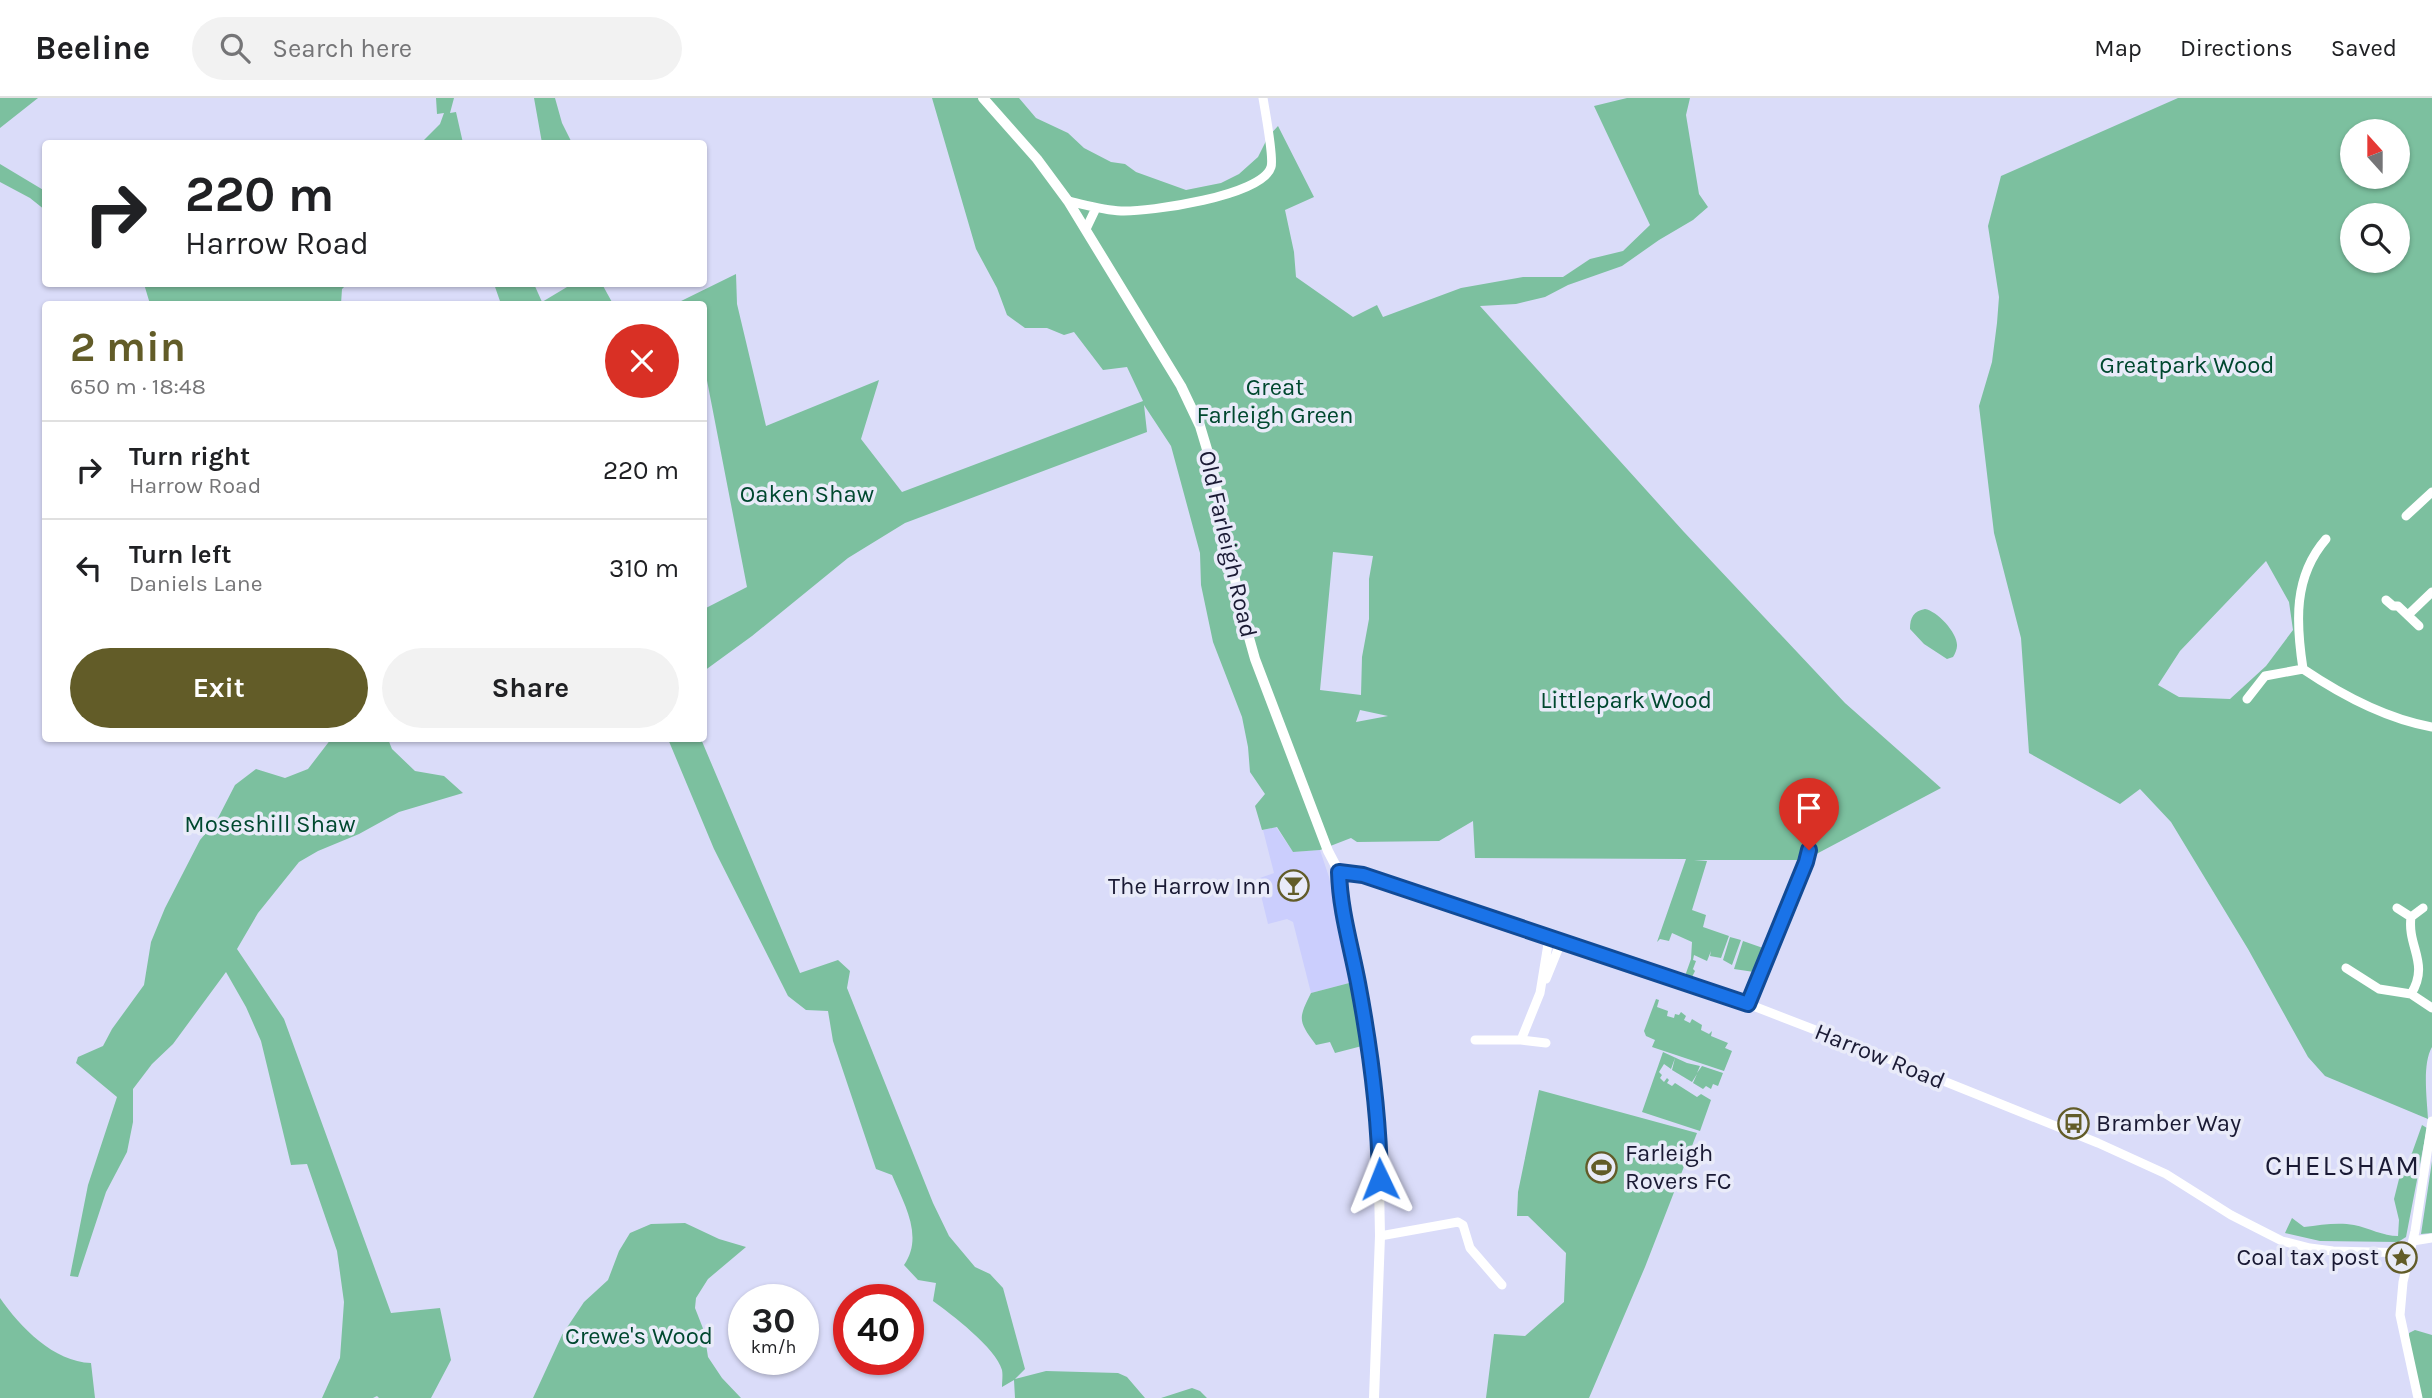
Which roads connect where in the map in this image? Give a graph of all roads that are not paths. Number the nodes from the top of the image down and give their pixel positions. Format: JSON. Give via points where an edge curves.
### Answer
{"nodes":[{"id":1,"x":983,"y":98,"type":"edge"},
{"id":2,"x":1263,"y":98,"type":"edge"},
{"id":3,"x":1068,"y":201,"type":"junction"},
{"id":4,"x":1096,"y":208,"type":"junction"},
{"id":5,"x":1086,"y":229,"type":"junction"},
{"id":6,"x":2432,"y":492,"type":"edge"},
{"id":7,"x":2406,"y":516,"type":"dead end"},
{"id":8,"x":2326,"y":539,"type":"dead end"},
{"id":9,"x":2432,"y":592,"type":"edge"},
{"id":10,"x":2386,"y":600,"type":"dead end"},
{"id":11,"x":2408,"y":615,"type":"junction"},
{"id":12,"x":2419,"y":626,"type":"dead end"},
{"id":13,"x":2303,"y":669,"type":"junction"},
{"id":14,"x":2247,"y":699,"type":"dead end"},
{"id":15,"x":2432,"y":727,"type":"edge"},
{"id":16,"x":1809,"y":850,"type":"dead end"},
{"id":17,"x":1339,"y":872,"type":"junction"},
{"id":18,"x":2397,"y":908,"type":"dead end"},
{"id":19,"x":2423,"y":908,"type":"dead end"},
{"id":20,"x":2411,"y":917,"type":"junction"},
{"id":21,"x":1549,"y":938,"type":"junction"},
{"id":22,"x":1561,"y":942,"type":"junction"},
{"id":23,"x":2346,"y":968,"type":"dead end"},
{"id":24,"x":1540,"y":993,"type":"junction"},
{"id":25,"x":2411,"y":993,"type":"junction"},
{"id":26,"x":1748,"y":1004,"type":"junction"},
{"id":27,"x":2432,"y":1008,"type":"edge"},
{"id":28,"x":1475,"y":1040,"type":"dead end"},
{"id":29,"x":1521,"y":1040,"type":"junction"},
{"id":30,"x":1546,"y":1043,"type":"dead end"},
{"id":31,"x":2432,"y":1121,"type":"edge"},
{"id":32,"x":1380,"y":1236,"type":"junction"},
{"id":33,"x":2432,"y":1238,"type":"edge"},
{"id":34,"x":2413,"y":1241,"type":"junction"},
{"id":35,"x":2410,"y":1253,"type":"junction"},
{"id":36,"x":1502,"y":1285,"type":"dead end"},
{"id":37,"x":1374,"y":1398,"type":"edge"},
{"id":38,"x":2418,"y":1398,"type":"edge"}],
"edges":[{"from":1,"to":3,"type":"street","name":"Old Farleigh Road"},
{"from":2,"to":4,"type":"street","via":[[1272,156],[1266,176],[1209,200],[1148,211]]},
{"from":3,"to":4,"type":"street"},
{"from":3,"to":5,"type":"street","name":"Old Farleigh Road"},
{"from":4,"to":5,"type":"street"},
{"from":5,"to":17,"type":"street","name":"Old Farleigh Road","via":[[1181,386],[1200,426],[1255,659]]},
{"from":6,"to":7,"type":"street"},
{"from":8,"to":13,"type":"street","via":[[2306,569],[2300,593],[2297,614]]},
{"from":9,"to":11,"type":"street"},
{"from":10,"to":11,"type":"street"},
{"from":11,"to":12,"type":"street"},
{"from":13,"to":14,"type":"street","via":[[2265,676]]},
{"from":13,"to":15,"type":"street","via":[[2361,703]]},
{"from":16,"to":26,"type":"street"},
{"from":17,"to":21,"type":"street","name":"Harrow Road","via":[[1363,875]]},
{"from":17,"to":32,"type":"street","name":"Old Farleigh Road","via":[[1375,1096]]},
{"from":18,"to":20,"type":"street"},
{"from":19,"to":20,"type":"street"},
{"from":20,"to":25,"type":"street","via":[[2420,968]]},
{"from":21,"to":22,"type":"street","name":"Harrow Road"},
{"from":21,"to":24,"type":"street"},
{"from":22,"to":24,"type":"street"},
{"from":22,"to":26,"type":"street","name":"Harrow Road"},
{"from":23,"to":25,"type":"street","via":[[2379,989]]},
{"from":24,"to":29,"type":"street"},
{"from":25,"to":27,"type":"street"},
{"from":26,"to":35,"type":"street","name":"Harrow Road","via":[[2098,1143],[2166,1174],[2282,1241],[2333,1251]]},
{"from":28,"to":29,"type":"street"},
{"from":29,"to":30,"type":"street"},
{"from":31,"to":34,"type":"street"},
{"from":32,"to":36,"type":"street","via":[[1458,1222],[1470,1248]]},
{"from":32,"to":37,"type":"street","name":"Old Farleigh Road"},
{"from":33,"to":34,"type":"street"},
{"from":34,"to":35,"type":"street"},
{"from":35,"to":38,"type":"street","via":[[2400,1315]]}]}
